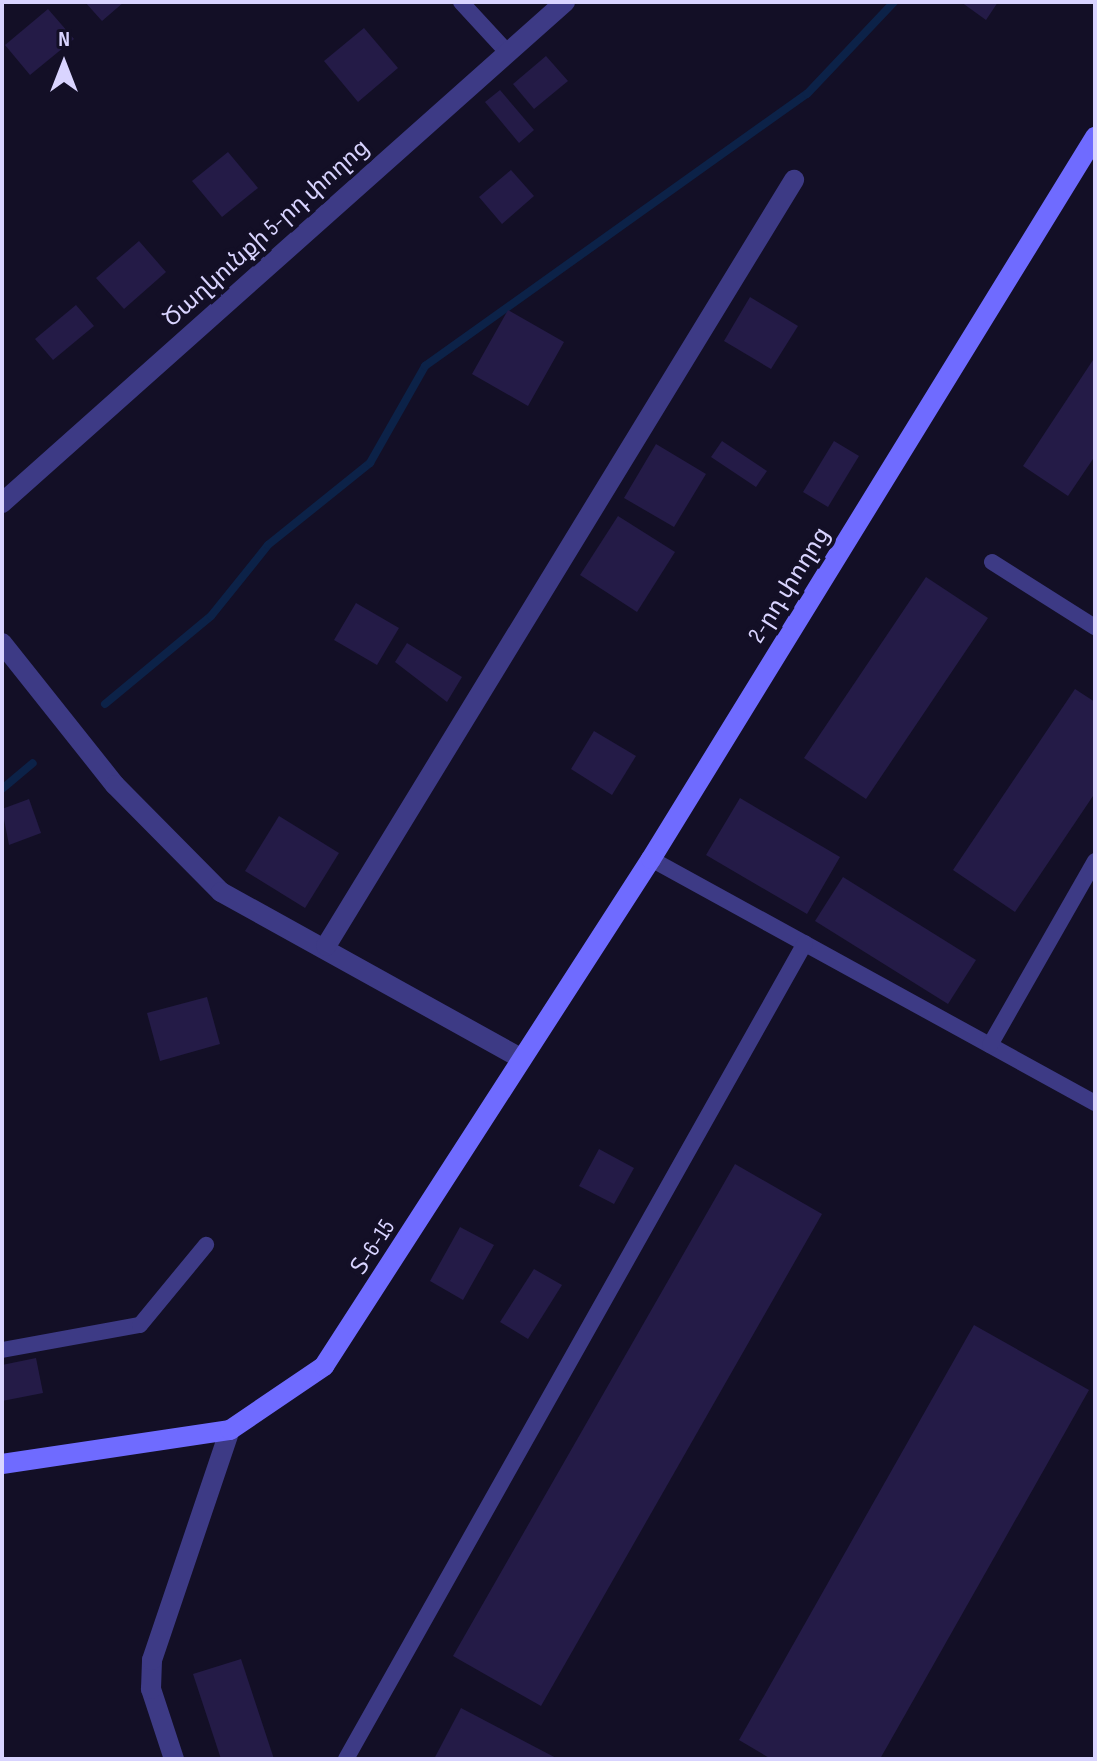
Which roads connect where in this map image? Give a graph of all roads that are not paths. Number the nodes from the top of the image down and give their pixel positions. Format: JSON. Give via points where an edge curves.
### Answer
{"nodes":[{"id":1,"x":461,"y":2,"type":"edge"},
{"id":2,"x":565,"y":2,"type":"edge"},
{"id":3,"x":508,"y":53,"type":"junction"},
{"id":4,"x":1095,"y":137,"type":"edge"},
{"id":5,"x":794,"y":180,"type":"dead end"},
{"id":6,"x":2,"y":503,"type":"edge"},
{"id":7,"x":992,"y":562,"type":"dead end"},
{"id":8,"x":1095,"y":627,"type":"edge"},
{"id":9,"x":2,"y":643,"type":"edge"},
{"id":10,"x":651,"y":859,"type":"junction"},
{"id":11,"x":1095,"y":861,"type":"edge"},
{"id":12,"x":805,"y":943,"type":"junction"},
{"id":13,"x":326,"y":946,"type":"junction"},
{"id":14,"x":990,"y":1045,"type":"junction"},
{"id":15,"x":522,"y":1059,"type":"junction"},
{"id":16,"x":1095,"y":1103,"type":"edge"},
{"id":17,"x":206,"y":1245,"type":"dead end"},
{"id":18,"x":2,"y":1350,"type":"edge"},
{"id":19,"x":230,"y":1430,"type":"junction"},
{"id":20,"x":2,"y":1464,"type":"edge"},
{"id":21,"x":174,"y":1759,"type":"edge"},
{"id":22,"x":346,"y":1759,"type":"edge"}],
"edges":[{"from":1,"to":3,"type":"lane"},
{"from":2,"to":3,"type":"street","name":"Ծաղկունքի 5-րդ փողոց"},
{"from":3,"to":6,"type":"street","name":"Ծաղկունքի 5-րդ փողոց"},
{"from":4,"to":10,"type":"street","name":"2-րդ փողոց","number":"Տ-6-15"},
{"from":5,"to":13,"type":"street"},
{"from":7,"to":8,"type":"lane"},
{"from":9,"to":13,"type":"street","via":[[115,785],[221,892]]},
{"from":10,"to":12,"type":"lane"},
{"from":10,"to":15,"type":"street","name":"2-րդ փողոց","number":"Տ-6-15"},
{"from":11,"to":14,"type":"lane"},
{"from":12,"to":14,"type":"lane"},
{"from":12,"to":22,"type":"lane"},
{"from":13,"to":15,"type":"street"},
{"from":14,"to":16,"type":"lane"},
{"from":15,"to":19,"type":"street","name":"Տ-6-15","number":"Տ-6-15","via":[[324,1366]]},
{"from":17,"to":18,"type":"lane","via":[[140,1325]]},
{"from":19,"to":20,"type":"street","number":"Տ-6-15"},
{"from":19,"to":21,"type":"street","via":[[152,1660],[151,1689]]}]}
